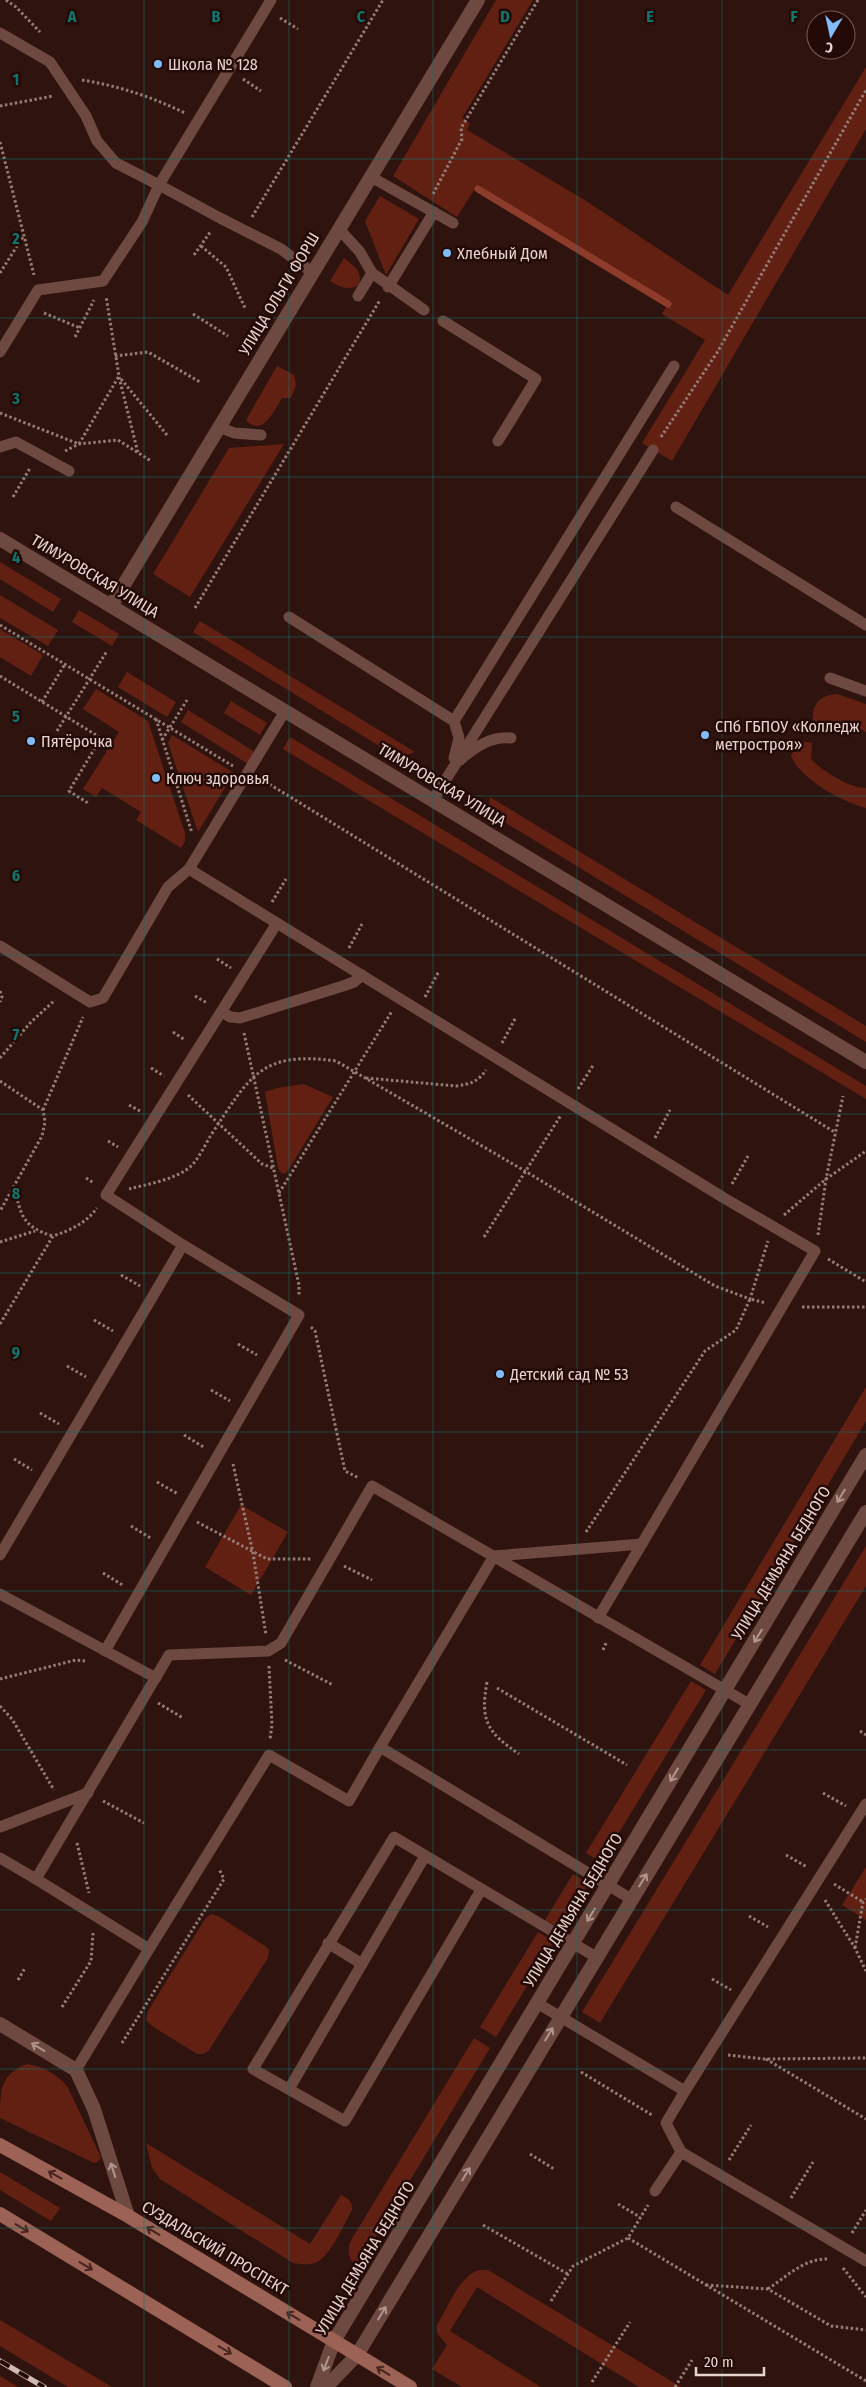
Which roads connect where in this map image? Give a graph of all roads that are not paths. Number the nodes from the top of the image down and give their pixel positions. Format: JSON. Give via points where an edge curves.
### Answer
{"nodes":[{"id":1,"x":478,"y":0,"type":"edge"},
{"id":2,"x":268,"y":4,"type":"edge"},
{"id":3,"x":0,"y":32,"type":"edge"},
{"id":4,"x":371,"y":177,"type":"junction"},
{"id":5,"x":159,"y":185,"type":"junction"},
{"id":6,"x":434,"y":212,"type":"junction"},
{"id":7,"x":453,"y":223,"type":"dead end"},
{"id":8,"x":339,"y":229,"type":"junction"},
{"id":9,"x":313,"y":273,"type":"junction"},
{"id":10,"x":372,"y":273,"type":"junction"},
{"id":11,"x":388,"y":287,"type":"junction"},
{"id":12,"x":358,"y":296,"type":"dead end"},
{"id":13,"x":424,"y":310,"type":"dead end"},
{"id":14,"x":443,"y":320,"type":"dead end"},
{"id":15,"x":0,"y":352,"type":"edge"},
{"id":16,"x":674,"y":366,"type":"dead end"},
{"id":17,"x":219,"y":426,"type":"junction"},
{"id":18,"x":261,"y":435,"type":"dead end"},
{"id":19,"x":498,"y":441,"type":"dead end"},
{"id":20,"x":0,"y":447,"type":"edge"},
{"id":21,"x":653,"y":450,"type":"road end"},
{"id":22,"x":69,"y":471,"type":"dead end"},
{"id":23,"x":676,"y":507,"type":"dead end"},
{"id":24,"x":0,"y":538,"type":"edge"},
{"id":25,"x":111,"y":606,"type":"junction"},
{"id":26,"x":289,"y":617,"type":"dead end"},
{"id":27,"x":866,"y":624,"type":"edge"},
{"id":28,"x":830,"y":678,"type":"dead end"},
{"id":29,"x":866,"y":691,"type":"edge"},
{"id":30,"x":285,"y":710,"type":"junction"},
{"id":31,"x":454,"y":721,"type":"junction"},
{"id":32,"x":512,"y":738,"type":"dead end"},
{"id":33,"x":452,"y":767,"type":"junction"},
{"id":34,"x":433,"y":800,"type":"junction"},
{"id":35,"x":190,"y":869,"type":"junction"},
{"id":36,"x":277,"y":923,"type":"junction"},
{"id":37,"x":0,"y":946,"type":"edge"},
{"id":38,"x":362,"y":975,"type":"junction"},
{"id":39,"x":222,"y":1012,"type":"junction"},
{"id":40,"x":866,"y":1062,"type":"edge"},
{"id":41,"x":183,"y":1245,"type":"junction"},
{"id":42,"x":866,"y":1454,"type":"edge"},
{"id":43,"x":866,"y":1512,"type":"edge"},
{"id":44,"x":642,"y":1544,"type":"junction"},
{"id":45,"x":0,"y":1556,"type":"edge"},
{"id":46,"x":494,"y":1556,"type":"junction"},
{"id":47,"x":0,"y":1594,"type":"edge"},
{"id":48,"x":598,"y":1618,"type":"junction"},
{"id":49,"x":104,"y":1651,"type":"junction"},
{"id":50,"x":156,"y":1678,"type":"junction"},
{"id":51,"x":725,"y":1691,"type":"junction"},
{"id":52,"x":749,"y":1704,"type":"junction"},
{"id":53,"x":380,"y":1747,"type":"junction"},
{"id":54,"x":88,"y":1793,"type":"junction"},
{"id":55,"x":866,"y":1804,"type":"edge"},
{"id":56,"x":0,"y":1828,"type":"edge"},
{"id":57,"x":426,"y":1856,"type":"junction"},
{"id":58,"x":0,"y":1858,"type":"edge"},
{"id":59,"x":36,"y":1879,"type":"junction"},
{"id":60,"x":608,"y":1886,"type":"junction"},
{"id":61,"x":481,"y":1890,"type":"junction"},
{"id":62,"x":631,"y":1899,"type":"junction"},
{"id":63,"x":328,"y":1944,"type":"junction"},
{"id":64,"x":573,"y":1944,"type":"junction"},
{"id":65,"x":149,"y":1949,"type":"junction"},
{"id":66,"x":596,"y":1957,"type":"junction"},
{"id":67,"x":362,"y":1964,"type":"junction"},
{"id":68,"x":537,"y":2003,"type":"junction"},
{"id":69,"x":560,"y":2016,"type":"junction"},
{"id":70,"x":0,"y":2024,"type":"edge"},
{"id":71,"x":76,"y":2070,"type":"junction"},
{"id":72,"x":289,"y":2089,"type":"junction"},
{"id":73,"x":686,"y":2091,"type":"junction"},
{"id":74,"x":0,"y":2145,"type":"edge"},
{"id":75,"x":680,"y":2152,"type":"junction"},
{"id":76,"x":656,"y":2191,"type":"road end"},
{"id":77,"x":0,"y":2214,"type":"edge"},
{"id":78,"x":128,"y":2216,"type":"junction"},
{"id":79,"x":866,"y":2262,"type":"edge"},
{"id":80,"x":334,"y":2341,"type":"junction"},
{"id":81,"x":357,"y":2355,"type":"junction"},
{"id":82,"x":285,"y":2387,"type":"edge"},
{"id":83,"x":317,"y":2387,"type":"edge"},
{"id":84,"x":326,"y":2387,"type":"edge"},
{"id":85,"x":410,"y":2387,"type":"edge"}],
"edges":[{"from":1,"to":4,"type":"street","name":"УЛИЦА ОЛЬГИ ФОРШ"},
{"from":2,"to":5,"type":"lane"},
{"from":3,"to":5,"type":"lane","via":[[50,62],[86,116],[97,141],[116,163]]},
{"from":4,"to":6,"type":"lane"},
{"from":4,"to":8,"type":"street","name":"УЛИЦА ОЛЬГИ ФОРШ"},
{"from":5,"to":9,"type":"lane","via":[[282,249]]},
{"from":5,"to":15,"type":"lane","via":[[142,222],[103,281],[38,290]]},
{"from":6,"to":7,"type":"lane"},
{"from":6,"to":11,"type":"lane"},
{"from":8,"to":9,"type":"street","name":"УЛИЦА ОЛЬГИ ФОРШ"},
{"from":8,"to":10,"type":"lane","via":[[360,252]]},
{"from":9,"to":17,"type":"street","name":"УЛИЦА ОЛЬГИ ФОРШ"},
{"from":10,"to":11,"type":"lane"},
{"from":10,"to":12,"type":"lane"},
{"from":11,"to":13,"type":"lane"},
{"from":14,"to":19,"type":"lane","via":[[536,379]]},
{"from":16,"to":31,"type":"lane"},
{"from":17,"to":18,"type":"lane","via":[[234,433]]},
{"from":17,"to":25,"type":"street","name":"УЛИЦА ОЛЬГИ ФОРШ"},
{"from":20,"to":22,"type":"lane","via":[[16,442]]},
{"from":21,"to":33,"type":"lane"},
{"from":23,"to":27,"type":"lane"},
{"from":24,"to":25,"type":"street","name":"ТИМУРОВСКАЯ УЛИЦА"},
{"from":25,"to":30,"type":"street","name":"ТИМУРОВСКАЯ УЛИЦА"},
{"from":26,"to":31,"type":"lane"},
{"from":28,"to":29,"type":"lane"},
{"from":30,"to":34,"type":"street","name":"ТИМУРОВСКАЯ УЛИЦА"},
{"from":30,"to":35,"type":"lane"},
{"from":31,"to":33,"type":"lane","via":[[459,738]]},
{"from":32,"to":33,"type":"lane","via":[[499,737],[475,748]]},
{"from":33,"to":34,"type":"lane"},
{"from":34,"to":40,"type":"street","name":"ТИМУРОВСКАЯ УЛИЦА"},
{"from":35,"to":36,"type":"lane"},
{"from":35,"to":37,"type":"lane","via":[[168,887],[103,998],[90,1002]]},
{"from":36,"to":38,"type":"lane"},
{"from":36,"to":39,"type":"lane"},
{"from":38,"to":39,"type":"lane","via":[[343,986],[240,1018]]},
{"from":38,"to":44,"type":"lane","via":[[815,1251]]},
{"from":39,"to":41,"type":"lane","via":[[106,1196]]},
{"from":41,"to":45,"type":"lane"},
{"from":41,"to":49,"type":"lane","via":[[299,1315]]},
{"from":42,"to":51,"type":"street","name":"УЛИЦА ДЕМЬЯНА БЕДНОГО","one_way":true},
{"from":43,"to":52,"type":"street"},
{"from":44,"to":46,"type":"lane"},
{"from":44,"to":48,"type":"lane"},
{"from":46,"to":48,"type":"lane"},
{"from":46,"to":50,"type":"lane","via":[[372,1486],[282,1643],[268,1651],[169,1655]]},
{"from":46,"to":53,"type":"lane"},
{"from":47,"to":49,"type":"lane"},
{"from":48,"to":51,"type":"lane"},
{"from":49,"to":50,"type":"lane"},
{"from":50,"to":54,"type":"lane"},
{"from":51,"to":52,"type":"lane"},
{"from":51,"to":60,"type":"street","name":"УЛИЦА ДЕМЬЯНА БЕДНОГО","one_way":true},
{"from":62,"to":52,"type":"street","one_way":true},
{"from":53,"to":60,"type":"lane"},
{"from":53,"to":65,"type":"lane","via":[[350,1801],[269,1755]]},
{"from":54,"to":56,"type":"lane"},
{"from":54,"to":59,"type":"lane"},
{"from":55,"to":73,"type":"lane"},
{"from":57,"to":61,"type":"lane"},
{"from":57,"to":63,"type":"lane","via":[[394,1837]]},
{"from":57,"to":67,"type":"lane"},
{"from":58,"to":59,"type":"lane"},
{"from":59,"to":65,"type":"lane"},
{"from":60,"to":62,"type":"lane"},
{"from":60,"to":64,"type":"street","name":"УЛИЦА ДЕМЬЯНА БЕДНОГО","one_way":true},
{"from":61,"to":64,"type":"lane"},
{"from":61,"to":72,"type":"lane","via":[[344,2121]]},
{"from":62,"to":66,"type":"street"},
{"from":63,"to":67,"type":"lane"},
{"from":63,"to":72,"type":"lane","via":[[253,2069]]},
{"from":64,"to":66,"type":"lane"},
{"from":64,"to":68,"type":"street","name":"УЛИЦА ДЕМЬЯНА БЕДНОГО"},
{"from":65,"to":71,"type":"lane"},
{"from":66,"to":69,"type":"street"},
{"from":67,"to":72,"type":"lane"},
{"from":68,"to":69,"type":"lane"},
{"from":68,"to":80,"type":"street","name":"УЛИЦА ДЕМЬЯНА БЕДНОГО"},
{"from":69,"to":73,"type":"lane"},
{"from":81,"to":69,"type":"street","one_way":true},
{"from":71,"to":70,"type":"street","one_way":true},
{"from":78,"to":71,"type":"street","one_way":true,"via":[[94,2109]]},
{"from":73,"to":75,"type":"lane","via":[[666,2123]]},
{"from":78,"to":74,"type":"main road","name":"СУЗДАЛЬСКИЙ ПРОСПЕКТ","one_way":true},
{"from":75,"to":76,"type":"lane"},
{"from":75,"to":79,"type":"lane"},
{"from":77,"to":82,"type":"main road","one_way":true},
{"from":80,"to":78,"type":"main road","name":"СУЗДАЛЬСКИЙ ПРОСПЕКТ","one_way":true},
{"from":80,"to":81,"type":"main road","name":"СУЗДАЛЬСКИЙ ПРОСПЕКТ"},
{"from":80,"to":83,"type":"street","name":"УЛИЦА ДЕМЬЯНА БЕДНОГО","one_way":true},
{"from":81,"to":84,"type":"street"},
{"from":85,"to":81,"type":"main road","name":"СУЗДАЛЬСКИЙ ПРОСПЕКТ","one_way":true}]}
